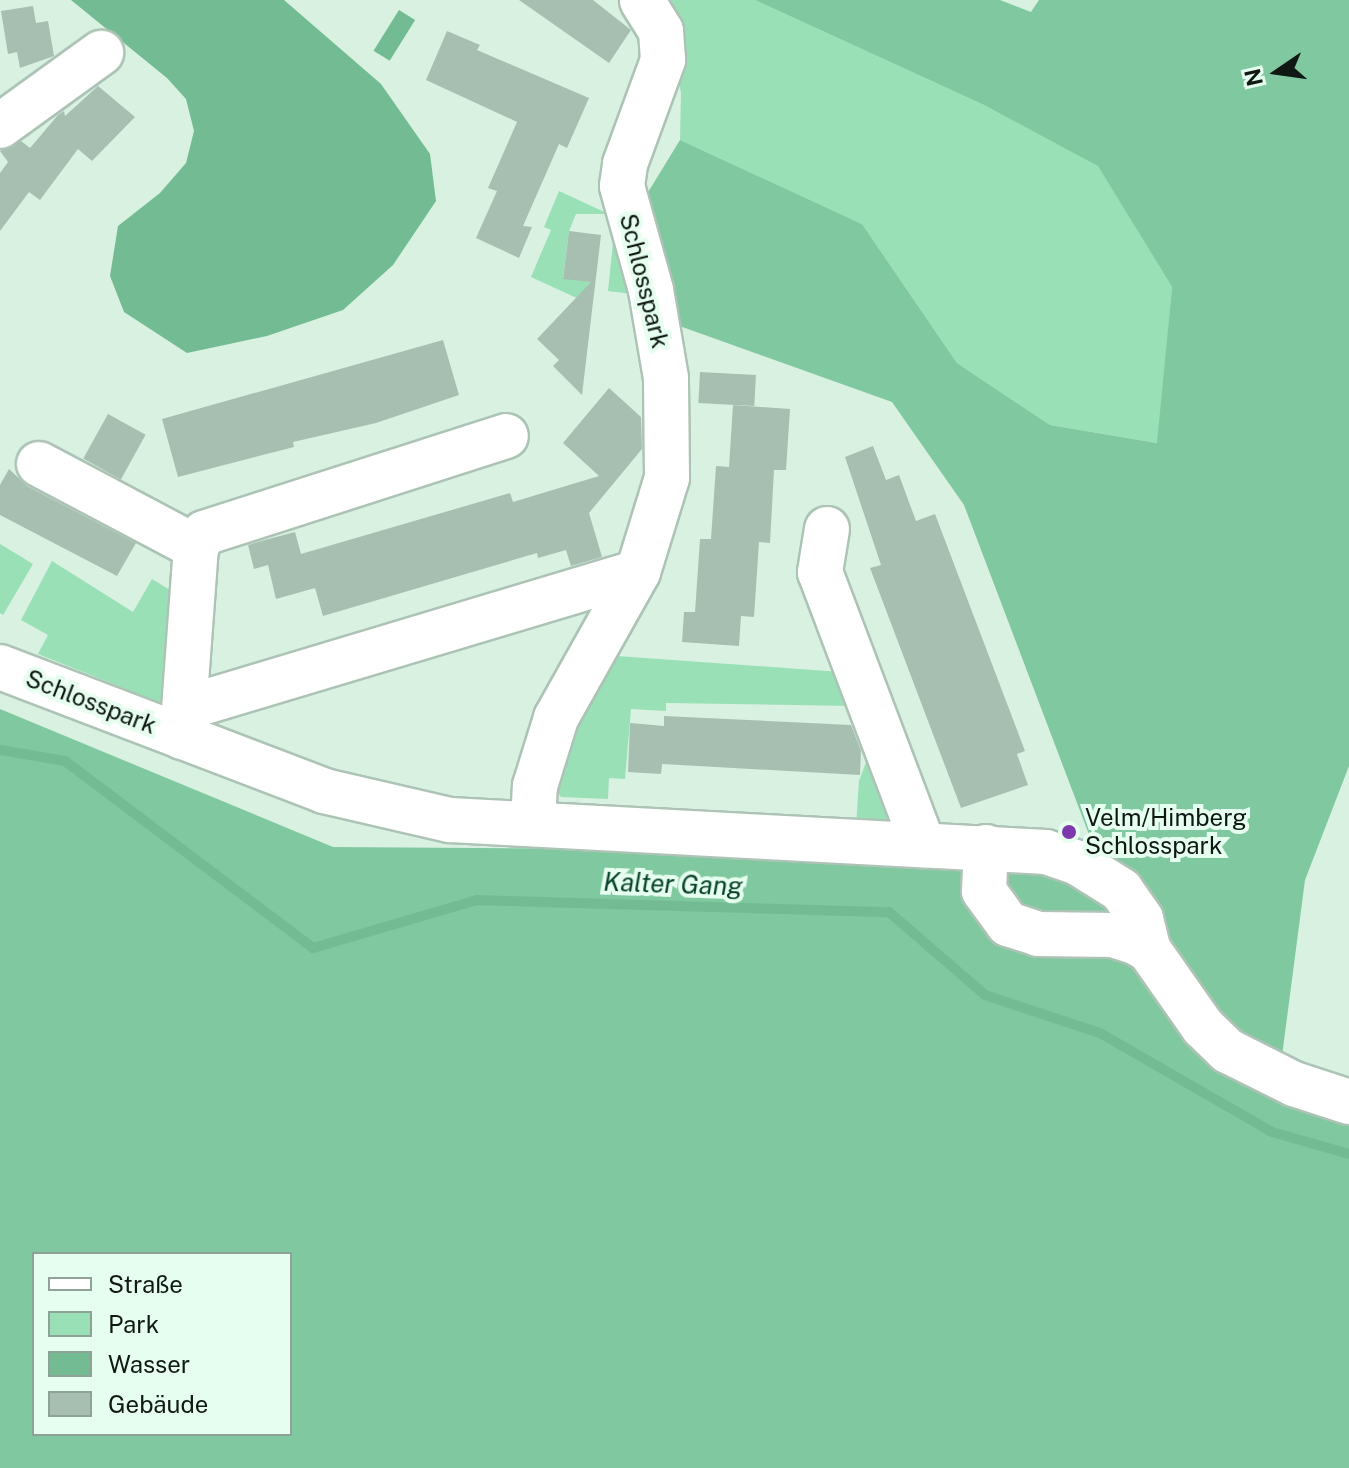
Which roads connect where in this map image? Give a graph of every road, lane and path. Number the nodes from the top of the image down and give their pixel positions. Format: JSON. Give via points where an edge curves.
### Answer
{"nodes":[{"id":1,"x":642,"y":0,"type":"edge"},
{"id":2,"x":101,"y":53,"type":"dead end"},
{"id":3,"x":0,"y":126,"type":"edge"},
{"id":4,"x":506,"y":436,"type":"dead end"},
{"id":5,"x":39,"y":464,"type":"dead end"},
{"id":6,"x":827,"y":529,"type":"dead end"},
{"id":7,"x":196,"y":547,"type":"junction"},
{"id":8,"x":638,"y":572,"type":"junction"},
{"id":9,"x":0,"y":667,"type":"edge"},
{"id":10,"x":184,"y":723,"type":"junction"},
{"id":11,"x":533,"y":822,"type":"junction"},
{"id":12,"x":923,"y":845,"type":"junction"},
{"id":13,"x":986,"y":847,"type":"junction"},
{"id":14,"x":1149,"y":950,"type":"junction"},
{"id":15,"x":1349,"y":1102,"type":"edge"}],
"edges":[{"from":1,"to":8,"type":"street","name":"Schlosspark","via":[[656,17],[663,60],[622,186],[656,315],[669,437],[664,498]]},
{"from":2,"to":3,"type":"street"},
{"from":4,"to":7,"type":"street","via":[[211,529]]},
{"from":5,"to":7,"type":"street"},
{"from":6,"to":12,"type":"street","via":[[820,572]]},
{"from":7,"to":10,"type":"street","name":"Schlosspark"},
{"from":8,"to":10,"type":"street","name":"Schlosspark"},
{"from":8,"to":11,"type":"street","name":"Schlosspark","via":[[556,718],[535,786]]},
{"from":9,"to":10,"type":"street","name":"Schlosspark"},
{"from":10,"to":11,"type":"street","name":"Schlosspark","via":[[377,806],[450,820]]},
{"from":11,"to":12,"type":"street","name":"Schlosspark"},
{"from":12,"to":13,"type":"street","name":"Schlosspark"},
{"from":13,"to":14,"type":"street","name":"Schlosspark","via":[[1046,852],[1108,879],[1141,919]]},
{"from":13,"to":14,"type":"street","via":[[984,891],[1008,924],[1038,934],[1113,935]]},
{"from":14,"to":15,"type":"street","name":"Schlosspark","via":[[1203,1027],[1228,1051]]}]}
